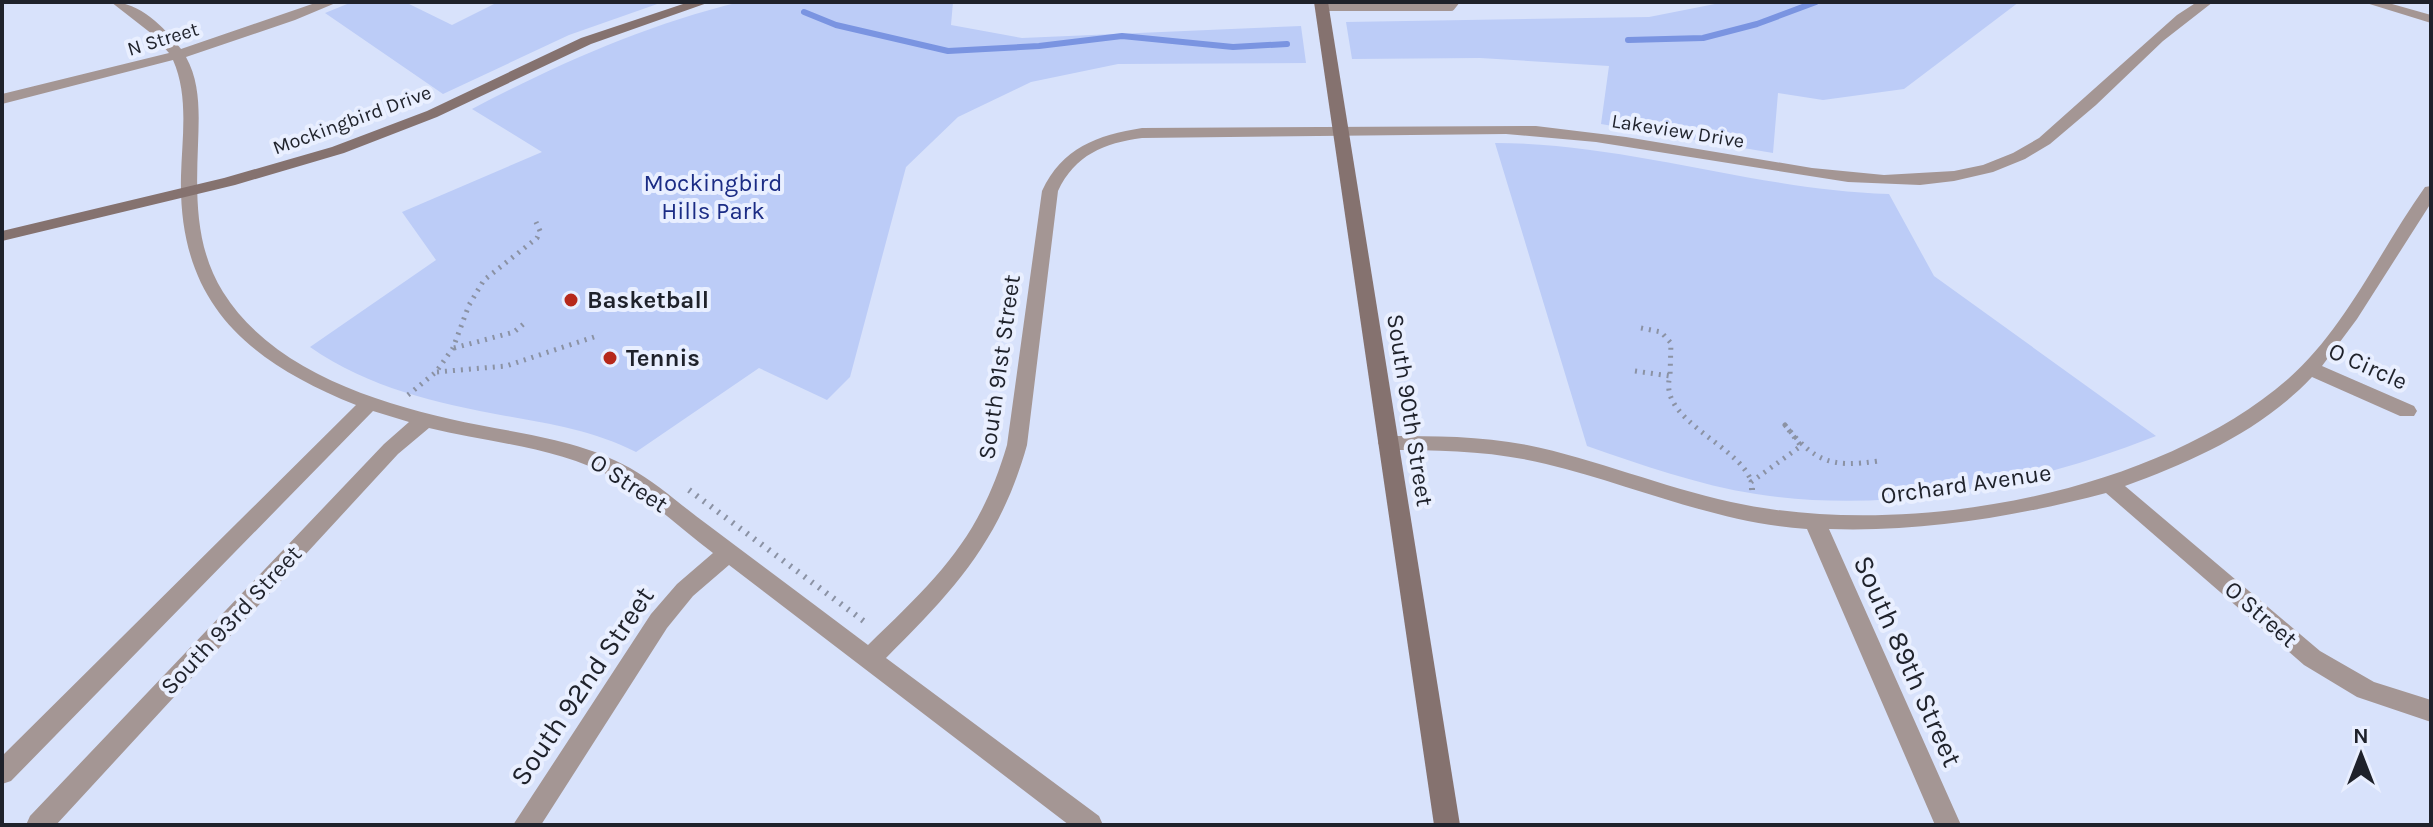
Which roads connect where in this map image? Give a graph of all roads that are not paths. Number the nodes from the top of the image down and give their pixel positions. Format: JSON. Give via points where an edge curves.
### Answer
{"nodes":[{"id":1,"x":118,"y":2,"type":"edge"},
{"id":2,"x":331,"y":2,"type":"edge"},
{"id":3,"x":703,"y":2,"type":"edge"},
{"id":4,"x":1455,"y":2,"type":"edge"},
{"id":5,"x":2206,"y":2,"type":"edge"},
{"id":6,"x":2370,"y":2,"type":"edge"},
{"id":7,"x":1321,"y":4,"type":"edge"},
{"id":8,"x":2388,"y":4,"type":"edge"},
{"id":9,"x":2431,"y":19,"type":"edge"},
{"id":10,"x":177,"y":56,"type":"junction"},
{"id":11,"x":2,"y":99,"type":"edge"},
{"id":12,"x":1341,"y":131,"type":"junction"},
{"id":13,"x":1087,"y":147,"type":"joint"},
{"id":14,"x":2431,"y":191,"type":"edge"},
{"id":15,"x":187,"y":192,"type":"junction"},
{"id":16,"x":2,"y":236,"type":"edge"},
{"id":17,"x":2308,"y":368,"type":"junction"},
{"id":18,"x":370,"y":403,"type":"junction"},
{"id":19,"x":2407,"y":411,"type":"dead end"},
{"id":20,"x":426,"y":419,"type":"junction"},
{"id":21,"x":1388,"y":443,"type":"junction"},
{"id":22,"x":2110,"y":485,"type":"junction"},
{"id":23,"x":1814,"y":521,"type":"junction"},
{"id":24,"x":729,"y":553,"type":"junction"},
{"id":25,"x":871,"y":657,"type":"junction"},
{"id":26,"x":2431,"y":711,"type":"edge"},
{"id":27,"x":2,"y":773,"type":"edge"},
{"id":28,"x":39,"y":825,"type":"edge"},
{"id":29,"x":526,"y":825,"type":"edge"},
{"id":30,"x":1090,"y":825,"type":"edge"},
{"id":31,"x":1447,"y":825,"type":"edge"},
{"id":32,"x":1948,"y":825,"type":"edge"}],
"edges":[{"from":1,"to":10,"type":"street","via":[[143,19]]},
{"from":2,"to":10,"type":"street","name":"N Street"},
{"from":3,"to":15,"type":"street","name":"Mockingbird Drive","via":[[586,41],[378,136]]},
{"from":4,"to":7,"type":"lane","via":[[1451,7]]},
{"from":5,"to":12,"type":"street","name":"Lakeview Drive","via":[[2032,149],[1962,173],[1901,179],[1834,177],[1543,131]]},
{"from":6,"to":8,"type":"street"},
{"from":7,"to":12,"type":"street","name":"South 90th Street"},
{"from":8,"to":9,"type":"street"},
{"from":10,"to":11,"type":"street","name":"N Street"},
{"from":10,"to":15,"type":"street","name":"O Street","via":[[189,90]]},
{"from":12,"to":13,"type":"street","name":"Lakeview Drive","via":[[1142,133]]},
{"from":12,"to":21,"type":"street","name":"South 90th Street"},
{"from":13,"to":25,"type":"street","name":"South 91st Street","via":[[1063,165],[1050,191],[1017,445],[995,513],[948,579]]},
{"from":14,"to":17,"type":"street","name":"Orchard Avenue"},
{"from":15,"to":16,"type":"street","name":"Mockingbird Drive"},
{"from":15,"to":18,"type":"street","name":"O Street","via":[[194,256],[234,320],[327,386]]},
{"from":17,"to":19,"type":"street","name":"O Circle"},
{"from":17,"to":22,"type":"street","name":"Orchard Avenue","via":[[2272,402],[2229,431]]},
{"from":18,"to":20,"type":"street","name":"O Street"},
{"from":18,"to":27,"type":"street"},
{"from":20,"to":24,"type":"street","name":"O Street","via":[[591,456],[624,474]]},
{"from":20,"to":28,"type":"street","name":"South 93rd Street","via":[[391,449]]},
{"from":21,"to":23,"type":"street","name":"Orchard Avenue","via":[[1518,450],[1712,506]]},
{"from":21,"to":31,"type":"street","name":"South 90th Street"},
{"from":22,"to":23,"type":"street","name":"Orchard Avenue","via":[[1916,521]]},
{"from":22,"to":26,"type":"street","name":"O Street","via":[[2312,658],[2366,690]]},
{"from":23,"to":32,"type":"street","name":"South 89th Street"},
{"from":24,"to":25,"type":"street","name":"O Street"},
{"from":24,"to":29,"type":"street","name":"South 92nd Street","via":[[685,590],[659,621]]},
{"from":25,"to":30,"type":"street","name":"O Street"}]}
